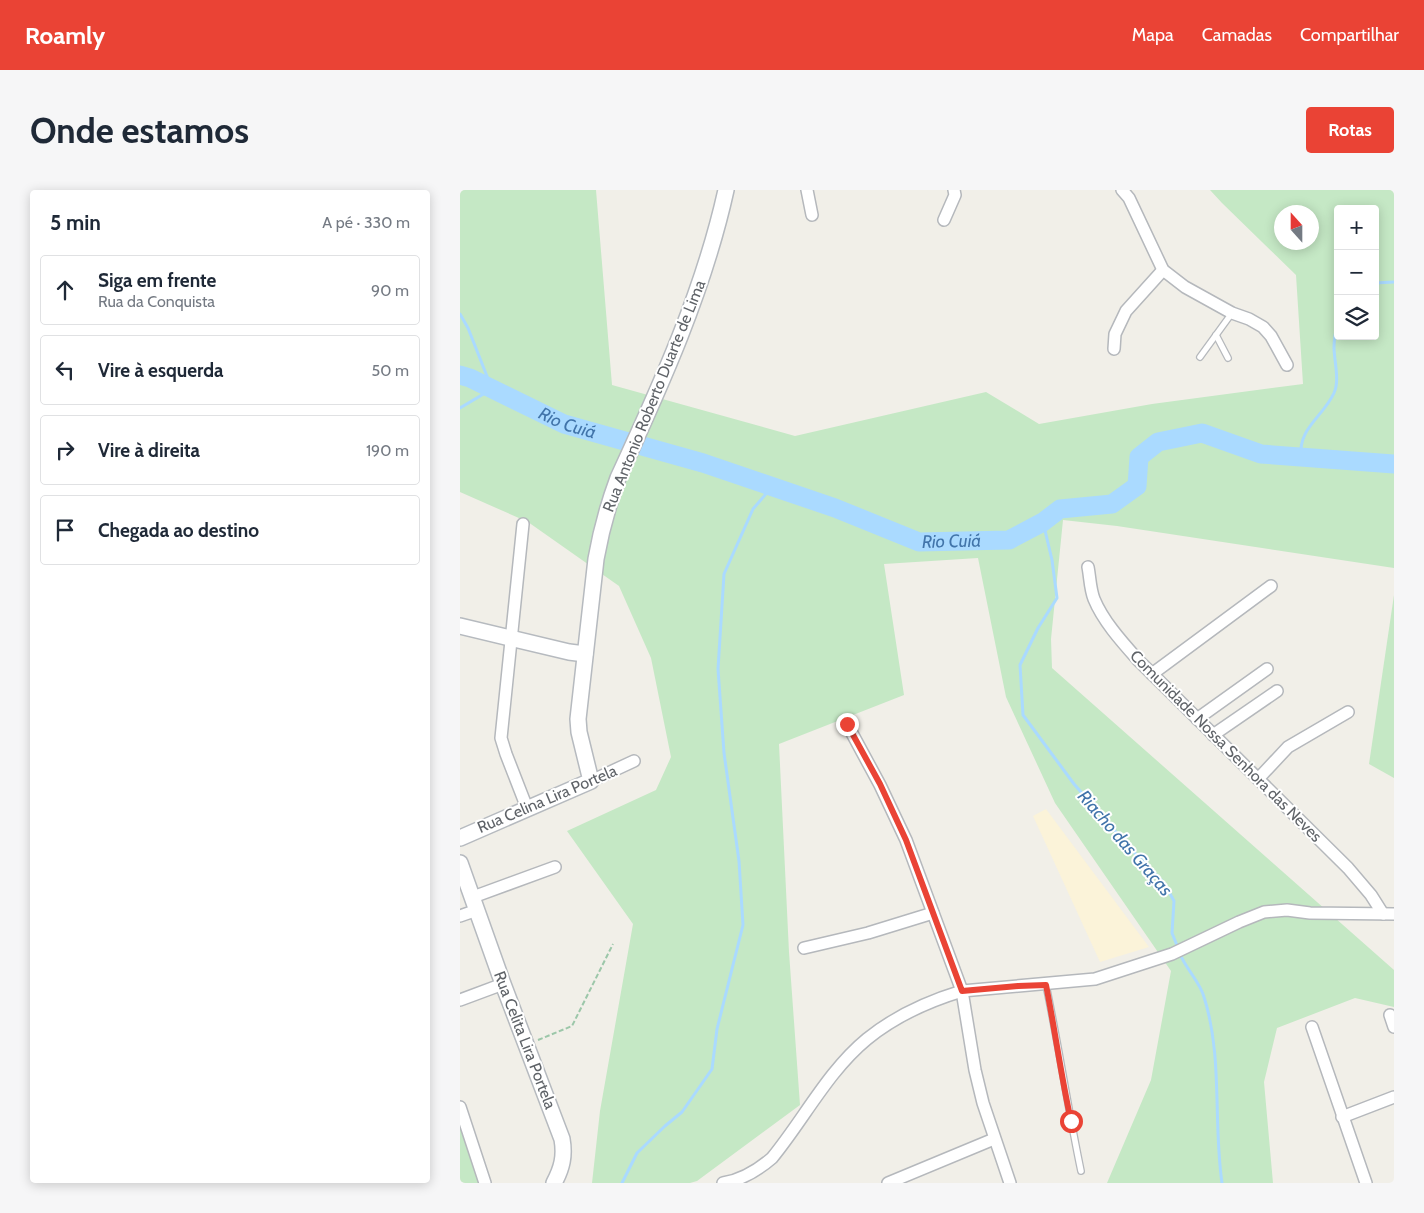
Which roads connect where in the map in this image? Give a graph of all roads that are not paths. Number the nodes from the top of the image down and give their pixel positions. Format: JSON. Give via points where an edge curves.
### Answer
{"nodes":[{"id":1,"x":726,"y":190,"type":"edge"},
{"id":2,"x":807,"y":190,"type":"edge"},
{"id":3,"x":954,"y":190,"type":"edge"},
{"id":4,"x":1122,"y":190,"type":"edge"},
{"id":5,"x":812,"y":215,"type":"dead end"},
{"id":6,"x":944,"y":220,"type":"dead end"},
{"id":7,"x":1163,"y":270,"type":"junction"},
{"id":8,"x":1232,"y":313,"type":"junction"},
{"id":9,"x":1216,"y":335,"type":"junction"},
{"id":10,"x":1114,"y":350,"type":"dead end"},
{"id":11,"x":1200,"y":357,"type":"dead end"},
{"id":12,"x":1228,"y":358,"type":"dead end"},
{"id":13,"x":1287,"y":365,"type":"dead end"},
{"id":14,"x":523,"y":524,"type":"dead end"},
{"id":15,"x":1088,"y":567,"type":"dead end"},
{"id":16,"x":1271,"y":586,"type":"dead end"},
{"id":17,"x":460,"y":626,"type":"edge"},
{"id":18,"x":512,"y":638,"type":"junction"},
{"id":19,"x":585,"y":658,"type":"junction"},
{"id":20,"x":1267,"y":669,"type":"dead end"},
{"id":21,"x":1152,"y":674,"type":"junction"},
{"id":22,"x":1277,"y":691,"type":"dead end"},
{"id":23,"x":1348,"y":712,"type":"dead end"},
{"id":24,"x":1197,"y":719,"type":"junction"},
{"id":25,"x":847,"y":724,"type":"dead end"},
{"id":26,"x":1213,"y":735,"type":"junction"},
{"id":27,"x":634,"y":761,"type":"dead end"},
{"id":28,"x":1258,"y":779,"type":"junction"},
{"id":29,"x":591,"y":781,"type":"junction"},
{"id":30,"x":526,"y":808,"type":"junction"},
{"id":31,"x":461,"y":836,"type":"edge"},
{"id":32,"x":460,"y":863,"type":"edge"},
{"id":33,"x":555,"y":867,"type":"dead end"},
{"id":34,"x":475,"y":903,"type":"junction"},
{"id":35,"x":933,"y":913,"type":"junction"},
{"id":36,"x":1388,"y":914,"type":"edge"},
{"id":37,"x":460,"y":916,"type":"edge"},
{"id":38,"x":804,"y":948,"type":"dead end"},
{"id":39,"x":503,"y":984,"type":"junction"},
{"id":40,"x":1046,"y":985,"type":"junction"},
{"id":41,"x":962,"y":991,"type":"junction"},
{"id":42,"x":460,"y":1000,"type":"edge"},
{"id":43,"x":1390,"y":1014,"type":"dead end"},
{"id":44,"x":1312,"y":1027,"type":"dead end"},
{"id":45,"x":1394,"y":1027,"type":"edge"},
{"id":46,"x":1394,"y":1097,"type":"edge"},
{"id":47,"x":460,"y":1107,"type":"edge"},
{"id":48,"x":1342,"y":1117,"type":"junction"},
{"id":49,"x":994,"y":1140,"type":"junction"},
{"id":50,"x":1081,"y":1171,"type":"dead end"},
{"id":51,"x":485,"y":1183,"type":"edge"},
{"id":52,"x":554,"y":1183,"type":"edge"},
{"id":53,"x":723,"y":1183,"type":"edge"},
{"id":54,"x":888,"y":1183,"type":"edge"},
{"id":55,"x":1010,"y":1183,"type":"edge"},
{"id":56,"x":1366,"y":1183,"type":"edge"}],
"edges":[{"from":1,"to":19,"type":"main road","name":"Rua Antonio Roberto Duarte de Lima","via":[[693,304],[608,506],[601,533]]},
{"from":2,"to":5,"type":"street"},
{"from":3,"to":6,"type":"street","via":[[955,195]]},
{"from":4,"to":7,"type":"street","via":[[1129,198]]},
{"from":7,"to":8,"type":"street","via":[[1185,287]]},
{"from":7,"to":10,"type":"street","via":[[1126,311],[1115,334]]},
{"from":8,"to":9,"type":"lane"},
{"from":8,"to":13,"type":"street","via":[[1263,327]]},
{"from":9,"to":11,"type":"lane"},
{"from":9,"to":12,"type":"lane"},
{"from":14,"to":18,"type":"street"},
{"from":15,"to":21,"type":"street","name":"Comunidade Nossa Senhora das Neves","via":[[1093,597],[1100,610],[1121,640]]},
{"from":16,"to":21,"type":"street"},
{"from":17,"to":18,"type":"main road"},
{"from":18,"to":19,"type":"main road"},
{"from":18,"to":30,"type":"street","via":[[501,738]]},
{"from":19,"to":29,"type":"main road","name":"Rua Antonio Roberto Duarte de Lima","via":[[578,719]]},
{"from":20,"to":24,"type":"street"},
{"from":21,"to":24,"type":"street","name":"Comunidade Nossa Senhora das Neves"},
{"from":22,"to":26,"type":"street"},
{"from":23,"to":28,"type":"street","via":[[1288,747]]},
{"from":24,"to":26,"type":"street","name":"Comunidade Nossa Senhora das Neves"},
{"from":25,"to":35,"type":"street","via":[[906,840]]},
{"from":26,"to":28,"type":"street","name":"Comunidade Nossa Senhora das Neves"},
{"from":27,"to":29,"type":"street","name":"Rua Celina Lira Portela"},
{"from":28,"to":36,"type":"street","name":"Comunidade Nossa Senhora das Neves","via":[[1348,868]]},
{"from":29,"to":30,"type":"main road","name":"Rua Celina Lira Portela"},
{"from":30,"to":31,"type":"main road","name":"Rua Celina Lira Portela"},
{"from":32,"to":34,"type":"main road","name":"Rua Celita Lira Portela"},
{"from":33,"to":34,"type":"street"},
{"from":34,"to":37,"type":"street"},
{"from":34,"to":39,"type":"main road","name":"Rua Celita Lira Portela"},
{"from":35,"to":38,"type":"street"},
{"from":35,"to":41,"type":"street"},
{"from":36,"to":40,"type":"street","name":"Comunidade Nossa Senhora das Neves","via":[[1264,912],[1172,954],[1095,979]]},
{"from":39,"to":42,"type":"street"},
{"from":39,"to":52,"type":"main road","name":"Rua Celita Lira Portela","via":[[562,1139],[562,1166]]},
{"from":40,"to":41,"type":"street","name":"Comunidade Nossa Senhora das Neves"},
{"from":40,"to":50,"type":"lane"},
{"from":41,"to":49,"type":"street","via":[[975,1070]]},
{"from":41,"to":53,"type":"street","name":"Comunidade Nossa Senhora das Neves","via":[[893,1020],[867,1039],[847,1059],[772,1158],[758,1170]]},
{"from":43,"to":45,"type":"street"},
{"from":44,"to":48,"type":"street"},
{"from":46,"to":48,"type":"street"},
{"from":47,"to":51,"type":"street"},
{"from":48,"to":56,"type":"street"},
{"from":49,"to":54,"type":"street"},
{"from":49,"to":55,"type":"street"}]}
